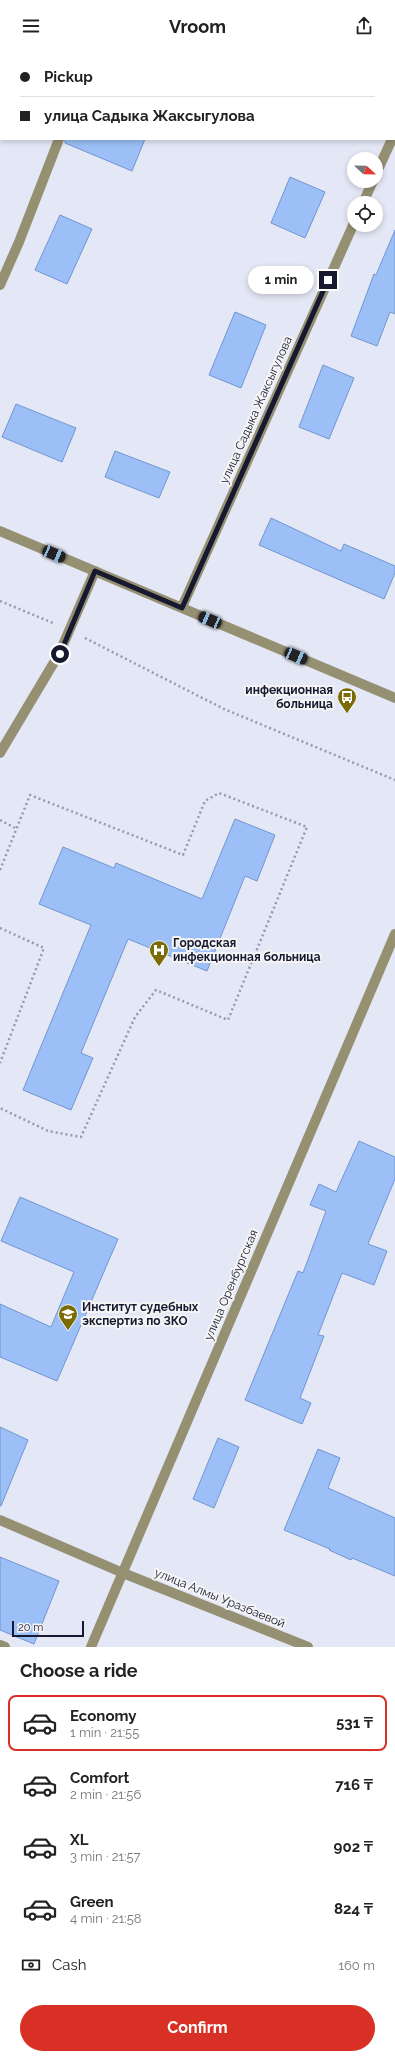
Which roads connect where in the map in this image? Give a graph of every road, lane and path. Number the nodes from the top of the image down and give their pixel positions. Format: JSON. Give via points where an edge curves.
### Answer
{"nodes":[{"id":1,"x":59,"y":140,"type":"edge"},
{"id":2,"x":392,"y":140,"type":"edge"},
{"id":3,"x":383,"y":159,"type":"edge"},
{"id":4,"x":350,"y":232,"type":"edge"},
{"id":5,"x":0,"y":285,"type":"edge"},
{"id":6,"x":0,"y":531,"type":"edge"},
{"id":7,"x":95,"y":571,"type":"junction"},
{"id":8,"x":0,"y":601,"type":"edge"},
{"id":9,"x":182,"y":608,"type":"junction"},
{"id":10,"x":70,"y":630,"type":"junction"},
{"id":11,"x":395,"y":698,"type":"edge"},
{"id":12,"x":0,"y":753,"type":"edge"},
{"id":13,"x":395,"y":780,"type":"edge"},
{"id":14,"x":0,"y":820,"type":"edge"},
{"id":15,"x":16,"y":829,"type":"junction"},
{"id":16,"x":0,"y":870,"type":"edge"},
{"id":17,"x":0,"y":928,"type":"edge"},
{"id":18,"x":395,"y":934,"type":"edge"},
{"id":19,"x":0,"y":1063,"type":"edge"},
{"id":20,"x":0,"y":1108,"type":"edge"},
{"id":21,"x":0,"y":1520,"type":"edge"},
{"id":22,"x":123,"y":1573,"type":"junction"},
{"id":23,"x":0,"y":1645,"type":"edge"},
{"id":24,"x":5,"y":1647,"type":"edge"},
{"id":25,"x":92,"y":1647,"type":"edge"},
{"id":26,"x":308,"y":1647,"type":"edge"}],
"edges":[{"from":1,"to":5,"type":"street"},
{"from":2,"to":3,"type":"street"},
{"from":4,"to":9,"type":"street","name":"улица Садыка Жаксыгулова"},
{"from":6,"to":7,"type":"street"},
{"from":7,"to":9,"type":"street"},
{"from":7,"to":10,"type":"street"},
{"from":8,"to":10,"type":"path"},
{"from":9,"to":11,"type":"street"},
{"from":10,"to":12,"type":"street","via":[[60,654]]},
{"from":10,"to":13,"type":"path","via":[[224,709]]},
{"from":14,"to":15,"type":"path"},
{"from":15,"to":16,"type":"path"},
{"from":15,"to":20,"type":"path","via":[[30,795],[183,855],[205,801],[219,793],[308,827],[228,1020],[156,990],[135,1017],[81,1137],[48,1131]]},
{"from":17,"to":19,"type":"path","via":[[44,948]]},
{"from":18,"to":22,"type":"street","name":"улица Оренбургская"},
{"from":21,"to":22,"type":"street","name":"улица Алмы Уразбаевой"},
{"from":22,"to":25,"type":"street","name":"улица Оренбургская"},
{"from":22,"to":26,"type":"street","name":"улица Алмы Уразбаевой"},
{"from":23,"to":24,"type":"street"}]}
